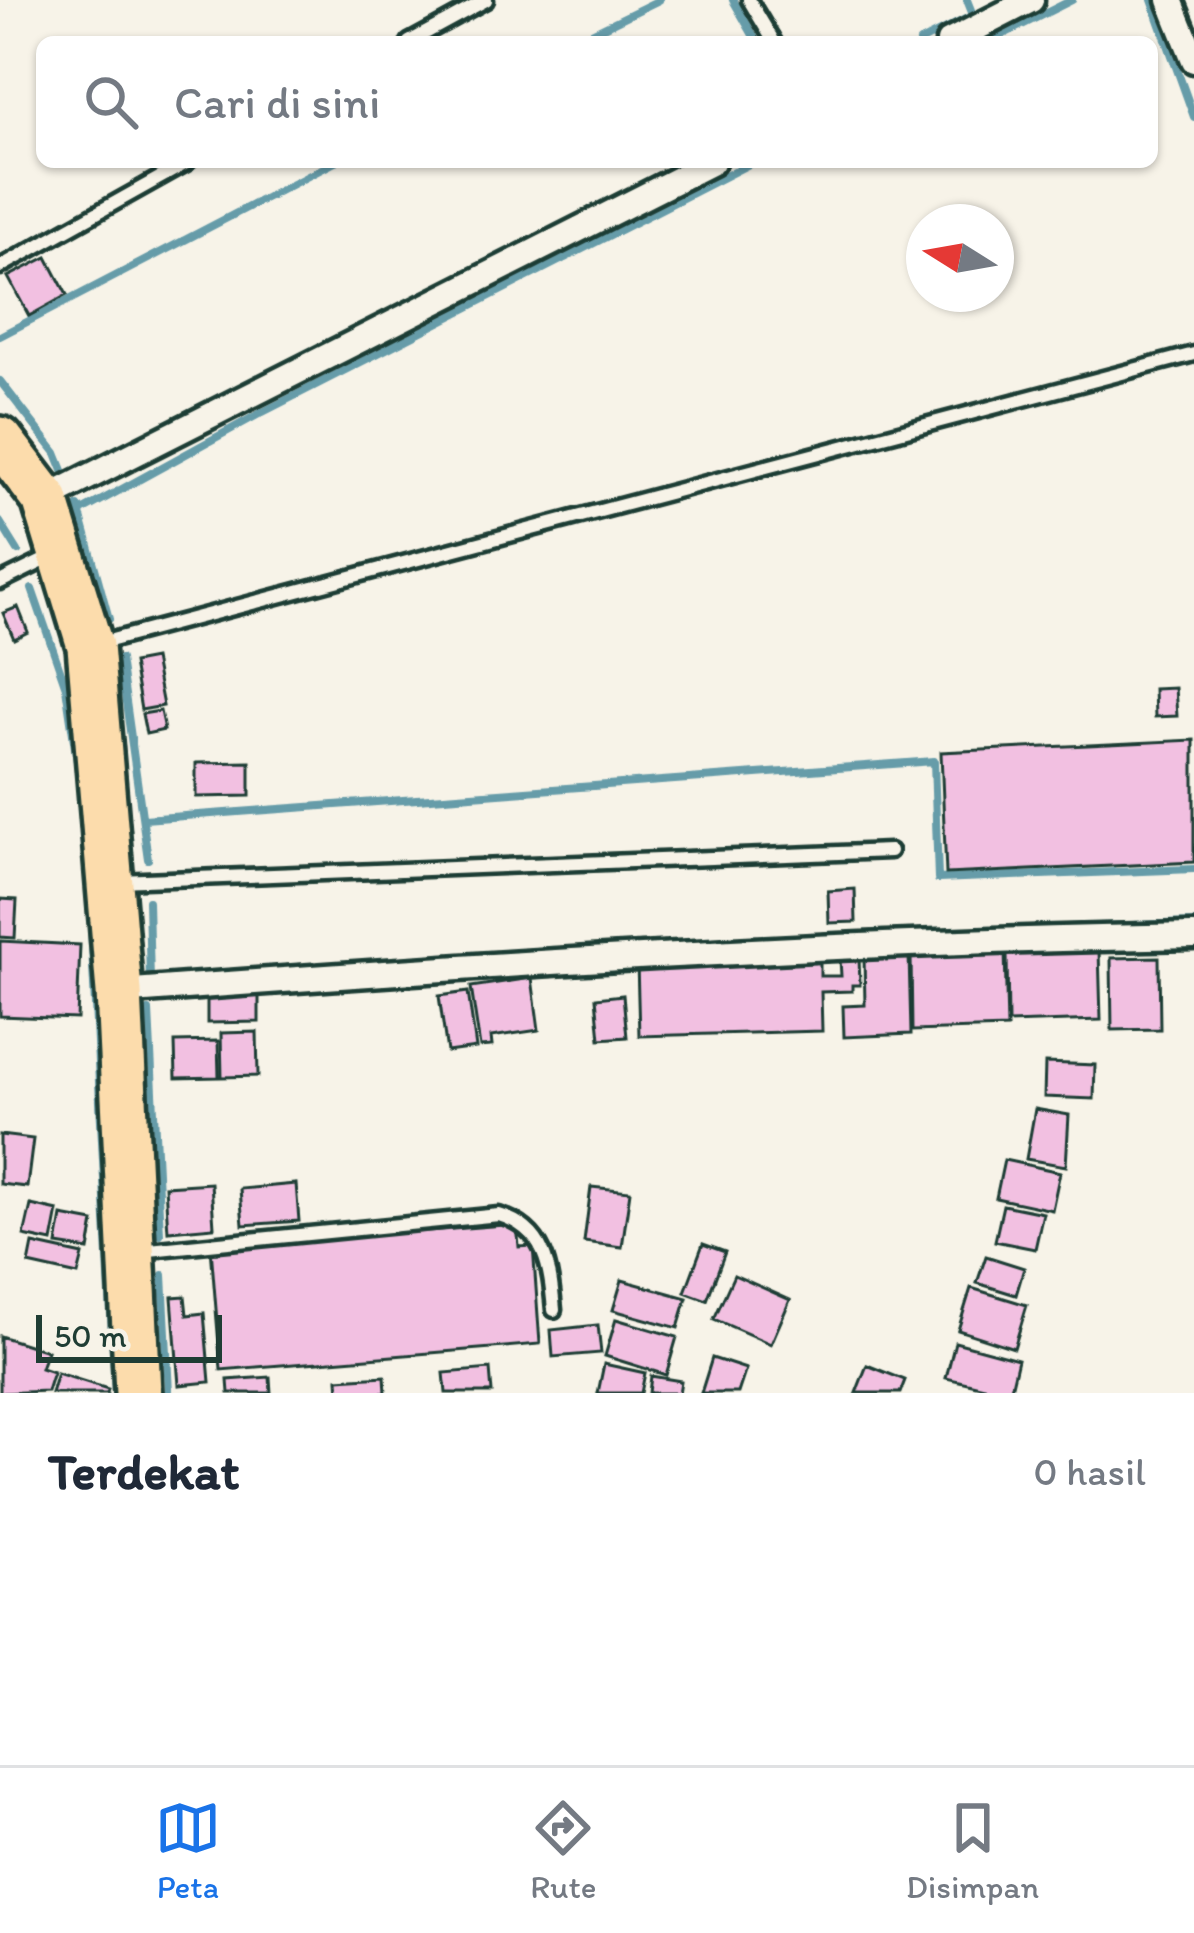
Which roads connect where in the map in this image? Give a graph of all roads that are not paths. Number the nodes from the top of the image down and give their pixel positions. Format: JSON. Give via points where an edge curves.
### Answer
{"nodes":[{"id":1,"x":486,"y":0,"type":"edge"},
{"id":2,"x":749,"y":0,"type":"edge"},
{"id":3,"x":1031,"y":0,"type":"edge"},
{"id":4,"x":1170,"y":0,"type":"edge"},
{"id":5,"x":420,"y":36,"type":"edge"},
{"id":6,"x":770,"y":36,"type":"edge"},
{"id":7,"x":961,"y":36,"type":"edge"},
{"id":8,"x":1194,"y":60,"type":"edge"},
{"id":9,"x":177,"y":168,"type":"edge"},
{"id":10,"x":700,"y":168,"type":"edge"},
{"id":11,"x":0,"y":267,"type":"edge"},
{"id":12,"x":1194,"y":354,"type":"edge"},
{"id":13,"x":0,"y":440,"type":"edge"},
{"id":14,"x":45,"y":499,"type":"junction"},
{"id":15,"x":58,"y":554,"type":"junction"},
{"id":16,"x":0,"y":582,"type":"edge"},
{"id":17,"x":90,"y":646,"type":"junction"},
{"id":18,"x":890,"y":851,"type":"dead end"},
{"id":19,"x":111,"y":881,"type":"junction"},
{"id":20,"x":1194,"y":936,"type":"edge"},
{"id":21,"x":118,"y":992,"type":"junction"},
{"id":22,"x":132,"y":1251,"type":"junction"},
{"id":23,"x":554,"y":1310,"type":"dead end"},
{"id":24,"x":138,"y":1393,"type":"edge"}],
"edges":[{"from":1,"to":5,"type":"lane"},
{"from":2,"to":6,"type":"lane"},
{"from":3,"to":7,"type":"street"},
{"from":4,"to":8,"type":"street"},
{"from":9,"to":11,"type":"lane"},
{"from":10,"to":14,"type":"street"},
{"from":12,"to":17,"type":"lane"},
{"from":13,"to":14,"type":"highway"},
{"from":14,"to":15,"type":"highway"},
{"from":15,"to":16,"type":"lane"},
{"from":15,"to":17,"type":"highway"},
{"from":17,"to":19,"type":"highway"},
{"from":18,"to":19,"type":"lane"},
{"from":19,"to":21,"type":"highway"},
{"from":20,"to":21,"type":"street","via":[[455,967]]},
{"from":21,"to":22,"type":"highway"},
{"from":22,"to":23,"type":"lane","via":[[499,1215],[538,1239]]},
{"from":22,"to":24,"type":"highway"}]}
